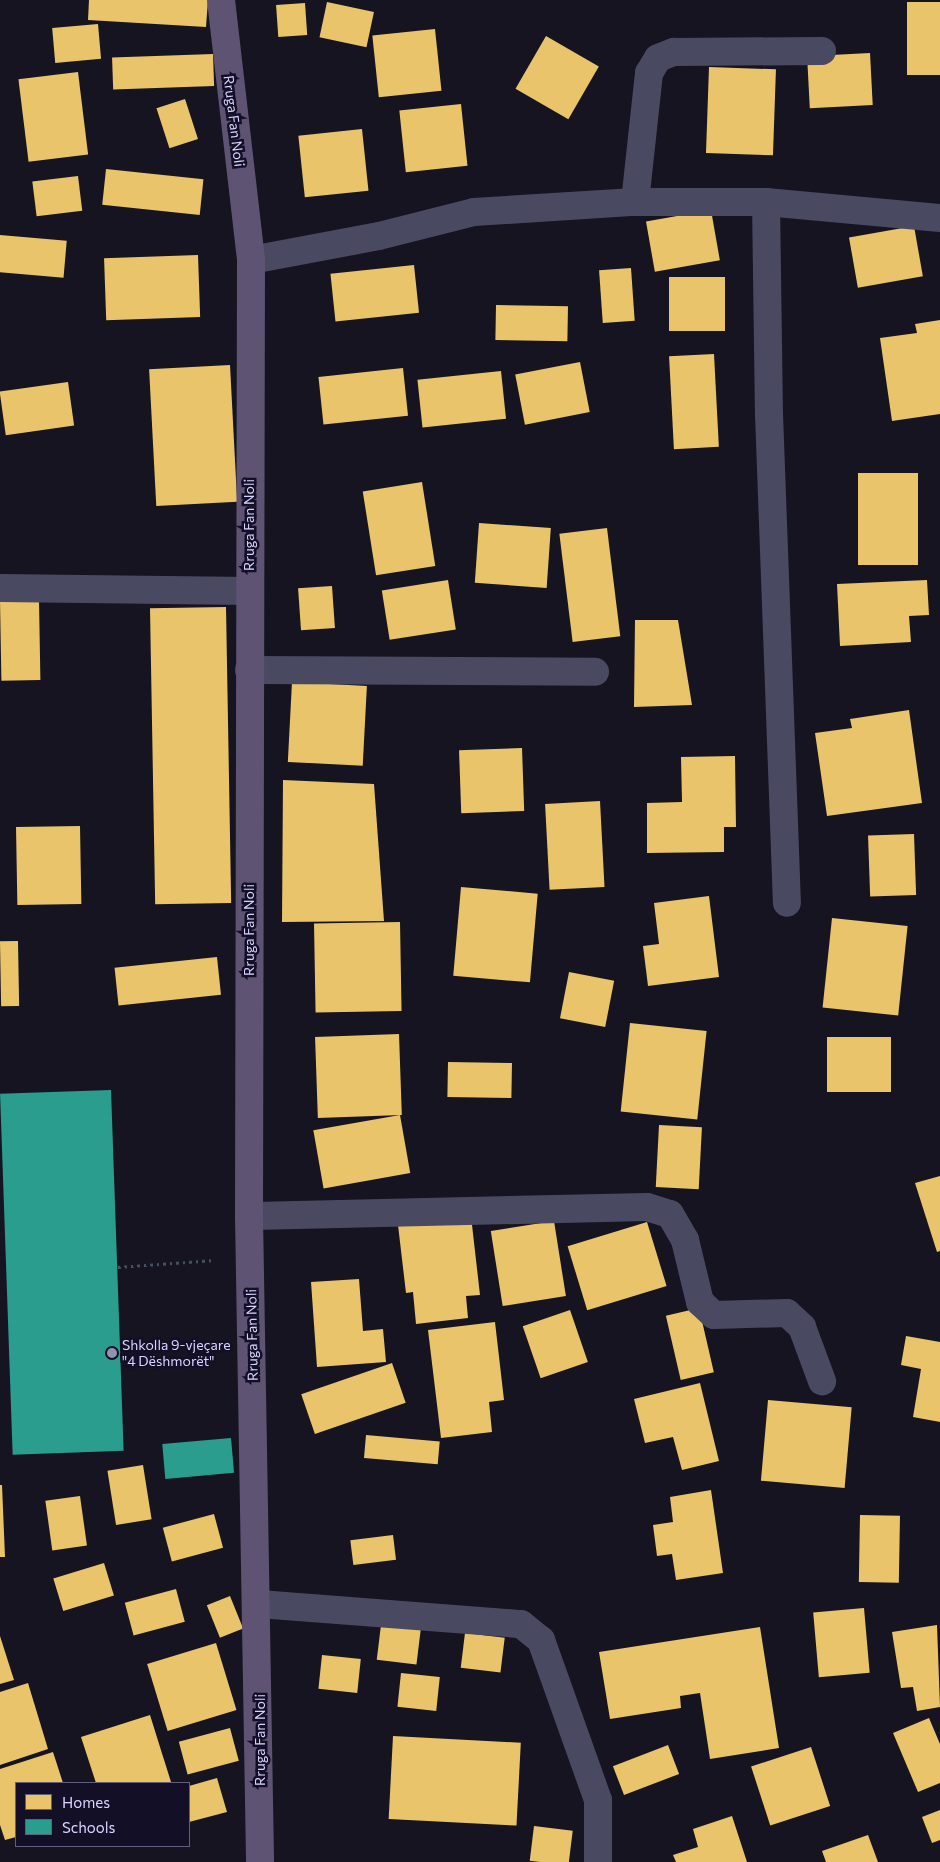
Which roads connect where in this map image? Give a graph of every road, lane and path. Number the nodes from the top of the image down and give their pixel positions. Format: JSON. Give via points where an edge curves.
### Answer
{"nodes":[{"id":1,"x":221,"y":0,"type":"edge"},
{"id":2,"x":822,"y":51,"type":"dead end"},
{"id":3,"x":635,"y":202,"type":"junction"},
{"id":4,"x":766,"y":202,"type":"junction"},
{"id":5,"x":937,"y":214,"type":"edge"},
{"id":6,"x":251,"y":260,"type":"junction"},
{"id":7,"x":0,"y":588,"type":"edge"},
{"id":8,"x":249,"y":591,"type":"junction"},
{"id":9,"x":249,"y":670,"type":"junction"},
{"id":10,"x":595,"y":672,"type":"dead end"},
{"id":11,"x":787,"y":903,"type":"dead end"},
{"id":12,"x":249,"y":1216,"type":"junction"},
{"id":13,"x":251,"y":1258,"type":"junction"},
{"id":14,"x":118,"y":1267,"type":"dead end"},
{"id":15,"x":822,"y":1381,"type":"dead end"},
{"id":16,"x":259,"y":1604,"type":"junction"},
{"id":17,"x":260,"y":1862,"type":"edge"},
{"id":18,"x":598,"y":1862,"type":"edge"}],
"edges":[{"from":1,"to":6,"type":"main road","name":"Rruga Fan Noli"},
{"from":2,"to":3,"type":"street","via":[[674,52],[658,58],[649,73]]},
{"from":3,"to":4,"type":"street"},
{"from":3,"to":6,"type":"street","via":[[474,212]]},
{"from":4,"to":5,"type":"street"},
{"from":4,"to":11,"type":"street","via":[[768,414]]},
{"from":6,"to":8,"type":"main road","name":"Rruga Fan Noli"},
{"from":7,"to":8,"type":"street"},
{"from":8,"to":9,"type":"main road","name":"Rruga Fan Noli"},
{"from":9,"to":10,"type":"street"},
{"from":9,"to":12,"type":"main road","name":"Rruga Fan Noli"},
{"from":12,"to":13,"type":"main road","name":"Rruga Fan Noli"},
{"from":12,"to":15,"type":"street","via":[[647,1207],[670,1214],[685,1240],[700,1302],[714,1315],[787,1313],[802,1327]]},
{"from":13,"to":14,"type":"path"},
{"from":13,"to":16,"type":"main road","name":"Rruga Fan Noli"},
{"from":16,"to":17,"type":"main road","name":"Rruga Fan Noli"},
{"from":16,"to":18,"type":"street","via":[[521,1624],[541,1640],[598,1800]]}]}
